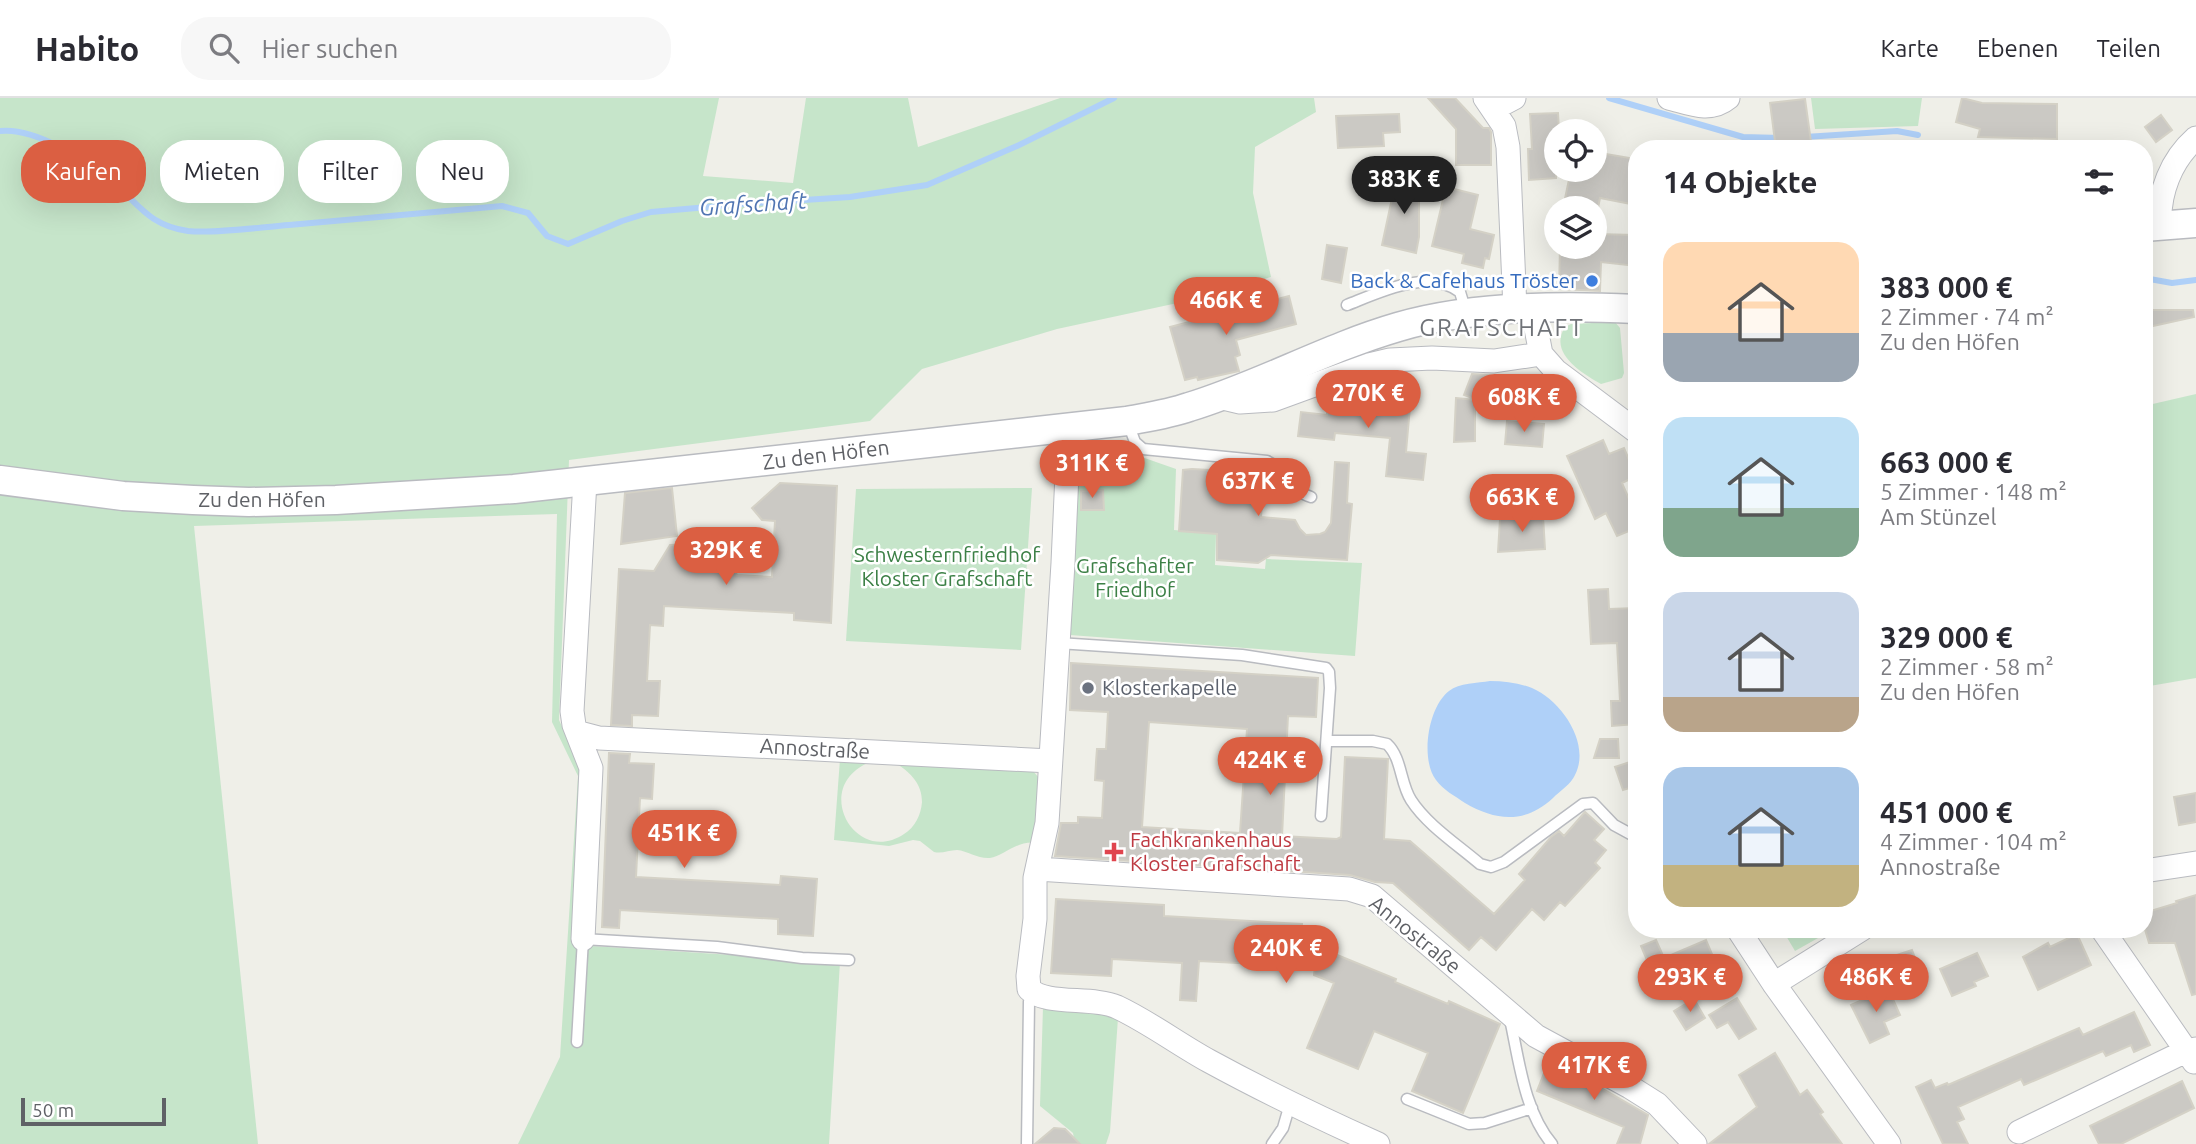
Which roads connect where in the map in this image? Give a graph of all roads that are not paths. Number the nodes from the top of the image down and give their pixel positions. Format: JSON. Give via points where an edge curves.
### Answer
{"nodes":[{"id":1,"x":1514,"y":98,"type":"edge"},
{"id":2,"x":1669,"y":98,"type":"edge"},
{"id":3,"x":1728,"y":98,"type":"edge"},
{"id":4,"x":1489,"y":103,"type":"edge"},
{"id":5,"x":2196,"y":138,"type":"edge"},
{"id":6,"x":2153,"y":223,"type":"edge"},
{"id":7,"x":2196,"y":223,"type":"edge"},
{"id":8,"x":2153,"y":226,"type":"edge"},
{"id":9,"x":1347,"y":305,"type":"dead end"},
{"id":10,"x":1523,"y":308,"type":"junction"},
{"id":11,"x":1628,"y":309,"type":"edge"},
{"id":12,"x":1466,"y":315,"type":"junction"},
{"id":13,"x":1541,"y":354,"type":"junction"},
{"id":14,"x":1219,"y":397,"type":"junction"},
{"id":15,"x":1127,"y":421,"type":"junction"},
{"id":16,"x":1628,"y":425,"type":"edge"},
{"id":17,"x":1069,"y":429,"type":"junction"},
{"id":18,"x":0,"y":480,"type":"edge"},
{"id":19,"x":585,"y":481,"type":"junction"},
{"id":20,"x":1311,"y":497,"type":"dead end"},
{"id":21,"x":1058,"y":643,"type":"junction"},
{"id":22,"x":580,"y":733,"type":"junction"},
{"id":23,"x":1327,"y":741,"type":"junction"},
{"id":24,"x":1051,"y":761,"type":"junction"},
{"id":25,"x":1321,"y":816,"type":"dead end"},
{"id":26,"x":1628,"y":833,"type":"edge"},
{"id":27,"x":2196,"y":863,"type":"edge"},
{"id":28,"x":1037,"y":869,"type":"junction"},
{"id":29,"x":2153,"y":870,"type":"edge"},
{"id":30,"x":1744,"y":938,"type":"edge"},
{"id":31,"x":1848,"y":938,"type":"edge"},
{"id":32,"x":2108,"y":938,"type":"edge"},
{"id":33,"x":583,"y":939,"type":"junction"},
{"id":34,"x":849,"y":960,"type":"dead end"},
{"id":35,"x":1774,"y":984,"type":"junction"},
{"id":36,"x":1031,"y":992,"type":"junction"},
{"id":37,"x":1509,"y":1014,"type":"junction"},
{"id":38,"x":578,"y":1042,"type":"dead end"},
{"id":39,"x":2193,"y":1055,"type":"edge"},
{"id":40,"x":1407,"y":1099,"type":"dead end"},
{"id":41,"x":1290,"y":1104,"type":"junction"},
{"id":42,"x":1532,"y":1108,"type":"junction"},
{"id":43,"x":2020,"y":1132,"type":"dead end"},
{"id":44,"x":1027,"y":1144,"type":"edge"},
{"id":45,"x":1272,"y":1144,"type":"edge"},
{"id":46,"x":1378,"y":1144,"type":"edge"},
{"id":47,"x":1552,"y":1144,"type":"edge"},
{"id":48,"x":1695,"y":1144,"type":"edge"},
{"id":49,"x":1889,"y":1144,"type":"edge"}],
"edges":[{"from":1,"to":4,"type":"street"},
{"from":2,"to":3,"type":"street","via":[[1707,107]]},
{"from":4,"to":10,"type":"street","via":[[1504,126],[1508,147]]},
{"from":5,"to":6,"type":"street","via":[[2176,162]]},
{"from":7,"to":8,"type":"street"},
{"from":9,"to":12,"type":"lane","via":[[1408,284],[1442,282],[1460,292]]},
{"from":10,"to":11,"type":"street","name":"Zu den Höfen"},
{"from":10,"to":12,"type":"street","name":"Zu den Höfen"},
{"from":10,"to":13,"type":"street"},
{"from":12,"to":14,"type":"street","name":"Zu den Höfen","via":[[1399,327]]},
{"from":13,"to":14,"type":"street","via":[[1494,361],[1390,360],[1273,400],[1240,402]]},
{"from":13,"to":16,"type":"street","via":[[1556,371]]},
{"from":14,"to":15,"type":"street","name":"Zu den Höfen"},
{"from":15,"to":17,"type":"street","name":"Zu den Höfen"},
{"from":15,"to":20,"type":"lane","via":[[1143,449],[1266,461],[1295,490]]},
{"from":17,"to":19,"type":"street","name":"Zu den Höfen"},
{"from":17,"to":21,"type":"street"},
{"from":18,"to":19,"type":"street","name":"Zu den Höfen","via":[[123,496],[250,502],[514,489]]},
{"from":19,"to":22,"type":"street","via":[[572,711]]},
{"from":21,"to":23,"type":"lane","via":[[1242,655],[1322,666],[1330,679]]},
{"from":21,"to":24,"type":"street"},
{"from":22,"to":24,"type":"street","name":"Annostraße","via":[[599,738]]},
{"from":22,"to":33,"type":"street","via":[[592,768]]},
{"from":23,"to":25,"type":"lane"},
{"from":23,"to":26,"type":"lane","via":[[1387,744],[1419,810],[1486,866],[1504,862],[1588,802]]},
{"from":24,"to":28,"type":"street","via":[[1047,823]]},
{"from":27,"to":29,"type":"street"},
{"from":28,"to":36,"type":"street","via":[[1028,976]]},
{"from":28,"to":37,"type":"street","name":"Annostraße","via":[[1363,893],[1380,900]]},
{"from":30,"to":35,"type":"street"},
{"from":31,"to":35,"type":"street"},
{"from":32,"to":39,"type":"street"},
{"from":33,"to":34,"type":"lane"},
{"from":33,"to":38,"type":"lane"},
{"from":35,"to":49,"type":"street"},
{"from":36,"to":41,"type":"street","via":[[1044,998],[1112,1005]]},
{"from":36,"to":44,"type":"lane"},
{"from":37,"to":42,"type":"lane"},
{"from":37,"to":48,"type":"street","name":"Annostraße","via":[[1549,1044],[1657,1104]]},
{"from":39,"to":43,"type":"street"},
{"from":40,"to":42,"type":"lane","via":[[1469,1124]]},
{"from":41,"to":45,"type":"lane"},
{"from":41,"to":46,"type":"street"},
{"from":42,"to":47,"type":"lane"}]}
